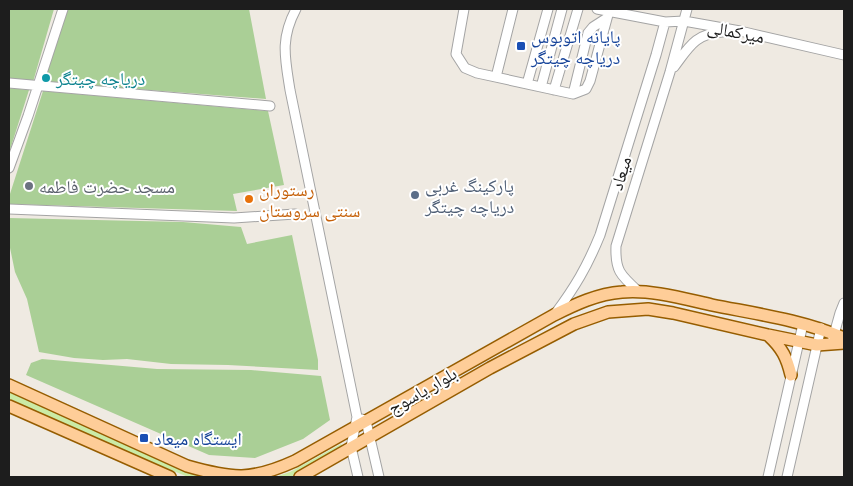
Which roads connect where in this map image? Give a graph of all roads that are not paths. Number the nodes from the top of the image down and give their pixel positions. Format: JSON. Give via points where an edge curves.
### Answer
{"nodes":[{"id":1,"x":63,"y":9,"type":"edge"},
{"id":2,"x":296,"y":9,"type":"edge"},
{"id":3,"x":464,"y":9,"type":"edge"},
{"id":4,"x":513,"y":9,"type":"edge"},
{"id":5,"x":548,"y":9,"type":"edge"},
{"id":6,"x":562,"y":9,"type":"edge"},
{"id":7,"x":578,"y":9,"type":"edge"},
{"id":8,"x":597,"y":9,"type":"edge"},
{"id":9,"x":687,"y":9,"type":"edge"},
{"id":10,"x":608,"y":14,"type":"junction"},
{"id":11,"x":684,"y":21,"type":"junction"},
{"id":12,"x":665,"y":22,"type":"junction"},
{"id":13,"x":740,"y":31,"type":"junction"},
{"id":14,"x":656,"y":55,"type":"junction"},
{"id":15,"x":844,"y":55,"type":"edge"},
{"id":16,"x":670,"y":72,"type":"junction"},
{"id":17,"x":496,"y":77,"type":"junction"},
{"id":18,"x":9,"y":83,"type":"edge"},
{"id":19,"x":527,"y":84,"type":"junction"},
{"id":20,"x":37,"y":85,"type":"junction"},
{"id":21,"x":541,"y":86,"type":"junction"},
{"id":22,"x":554,"y":90,"type":"junction"},
{"id":23,"x":573,"y":94,"type":"junction"},
{"id":24,"x":270,"y":106,"type":"dead end"},
{"id":25,"x":9,"y":168,"type":"edge"},
{"id":26,"x":9,"y":209,"type":"edge"},
{"id":27,"x":295,"y":214,"type":"dead end"},
{"id":28,"x":638,"y":291,"type":"junction"},
{"id":29,"x":844,"y":303,"type":"edge"},
{"id":30,"x":554,"y":314,"type":"junction"},
{"id":31,"x":803,"y":324,"type":"junction"},
{"id":32,"x":821,"y":328,"type":"junction"},
{"id":33,"x":768,"y":335,"type":"junction"},
{"id":34,"x":837,"y":338,"type":"edge"},
{"id":35,"x":798,"y":341,"type":"junction"},
{"id":36,"x":844,"y":343,"type":"edge"},
{"id":37,"x":817,"y":345,"type":"junction"},
{"id":38,"x":791,"y":376,"type":"junction"},
{"id":39,"x":9,"y":385,"type":"edge"},
{"id":40,"x":9,"y":406,"type":"edge"},
{"id":41,"x":359,"y":422,"type":"junction"},
{"id":42,"x":370,"y":436,"type":"junction"},
{"id":43,"x":351,"y":447,"type":"junction"},
{"id":44,"x":170,"y":477,"type":"edge"},
{"id":45,"x":300,"y":477,"type":"edge"},
{"id":46,"x":358,"y":477,"type":"edge"},
{"id":47,"x":379,"y":477,"type":"edge"},
{"id":48,"x":768,"y":477,"type":"edge"},
{"id":49,"x":787,"y":477,"type":"edge"}],
"edges":[{"from":1,"to":20,"type":"street"},
{"from":2,"to":41,"type":"street","via":[[285,36],[290,90]]},
{"from":3,"to":17,"type":"street","via":[[456,54],[460,63],[477,74]]},
{"from":4,"to":17,"type":"street"},
{"from":5,"to":19,"type":"street"},
{"from":6,"to":21,"type":"street"},
{"from":7,"to":22,"type":"street"},
{"from":8,"to":10,"type":"street","name":"میرکمالی"},
{"from":9,"to":11,"type":"street","name":"میعاد"},
{"from":10,"to":12,"type":"street","name":"میرکمالی"},
{"from":10,"to":23,"type":"street","via":[[588,33]]},
{"from":10,"to":23,"type":"street","via":[[590,81],[586,89]]},
{"from":11,"to":12,"type":"street","name":"میرکمالی"},
{"from":11,"to":13,"type":"street","name":"میرکمالی"},
{"from":11,"to":16,"type":"street","name":"میعاد"},
{"from":12,"to":14,"type":"street","name":"میعاد"},
{"from":13,"to":15,"type":"street","name":"میرکمالی"},
{"from":13,"to":16,"type":"street","via":[[711,32],[702,36],[686,50]]},
{"from":14,"to":16,"type":"street","via":[[668,56]]},
{"from":14,"to":30,"type":"street","name":"میعاد","via":[[600,236],[574,290]]},
{"from":16,"to":28,"type":"street","name":"میعاد","via":[[616,246],[617,268]]},
{"from":17,"to":19,"type":"street"},
{"from":18,"to":20,"type":"street"},
{"from":19,"to":21,"type":"street"},
{"from":20,"to":24,"type":"street"},
{"from":20,"to":25,"type":"street"},
{"from":21,"to":22,"type":"street"},
{"from":22,"to":23,"type":"street"},
{"from":26,"to":27,"type":"street","via":[[234,218]]},
{"from":28,"to":30,"type":"main road","name":"بلوار یاسوج","via":[[603,294]]},
{"from":28,"to":31,"type":"main road","name":"بلوار یاسوج"},
{"from":29,"to":34,"type":"street"},
{"from":30,"to":41,"type":"main road","name":"بلوار یاسوج"},
{"from":31,"to":32,"type":"main road","name":"بلوار یاسوج"},
{"from":31,"to":35,"type":"street"},
{"from":32,"to":34,"type":"main road","name":"بلوار یاسوج"},
{"from":32,"to":37,"type":"street"},
{"from":33,"to":35,"type":"main road","name":"بلوار یاسوج"},
{"from":33,"to":38,"type":"main road","via":[[784,353]]},
{"from":33,"to":42,"type":"main road","name":"بلوار یاسوج","via":[[664,312],[608,312],[574,324]]},
{"from":34,"to":36,"type":"main road","name":"بلوار یاسوج"},
{"from":34,"to":37,"type":"main road","name":"بلوار یاسوج"},
{"from":35,"to":37,"type":"main road","name":"بلوار یاسوج"},
{"from":35,"to":38,"type":"street"},
{"from":37,"to":49,"type":"street"},
{"from":38,"to":48,"type":"street"},
{"from":39,"to":41,"type":"main road","name":"بلوار یاسوج","via":[[187,466],[228,476],[268,472],[282,467]]},
{"from":40,"to":44,"type":"main road"},
{"from":41,"to":42,"type":"street"},
{"from":41,"to":43,"type":"street"},
{"from":42,"to":43,"type":"main road","name":"بلوار یاسوج"},
{"from":42,"to":47,"type":"street"},
{"from":43,"to":45,"type":"main road","name":"بلوار یاسوج"},
{"from":43,"to":46,"type":"street"}]}
